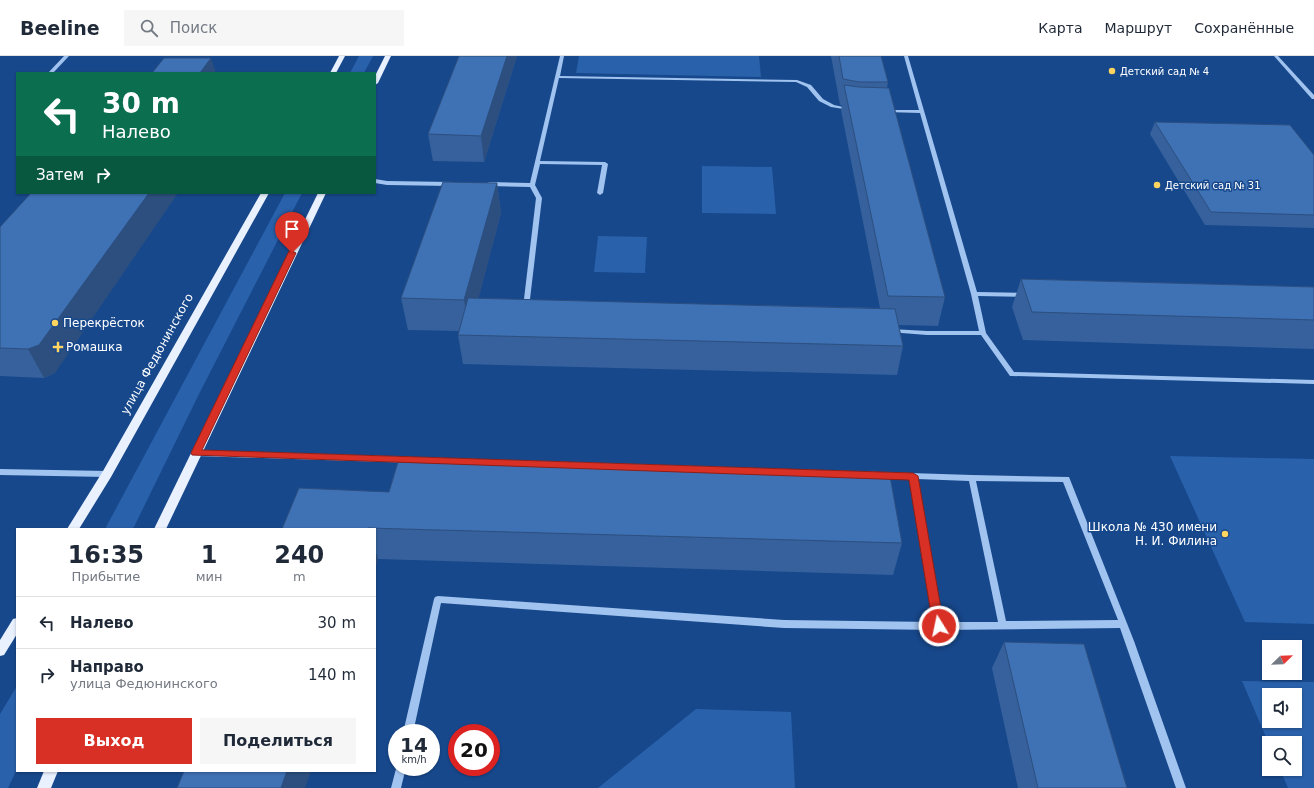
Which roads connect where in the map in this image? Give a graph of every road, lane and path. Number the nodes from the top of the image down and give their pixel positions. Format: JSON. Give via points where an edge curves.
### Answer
{"nodes":[{"id":1,"x":68,"y":56,"type":"edge"},
{"id":2,"x":342,"y":56,"type":"edge"},
{"id":3,"x":388,"y":56,"type":"edge"},
{"id":4,"x":562,"y":56,"type":"edge"},
{"id":5,"x":906,"y":56,"type":"edge"},
{"id":6,"x":1276,"y":56,"type":"edge"},
{"id":7,"x":51,"y":72,"type":"edge"},
{"id":8,"x":334,"y":72,"type":"edge"},
{"id":9,"x":557,"y":77,"type":"junction"},
{"id":10,"x":376,"y":81,"type":"edge"},
{"id":11,"x":1314,"y":98,"type":"edge"},
{"id":12,"x":855,"y":110,"type":"edge"},
{"id":13,"x":878,"y":110,"type":"edge"},
{"id":14,"x":922,"y":112,"type":"junction"},
{"id":15,"x":537,"y":162,"type":"junction"},
{"id":16,"x":376,"y":181,"type":"edge"},
{"id":17,"x":455,"y":184,"type":"edge"},
{"id":18,"x":486,"y":184,"type":"edge"},
{"id":19,"x":532,"y":185,"type":"junction"},
{"id":20,"x":600,"y":193,"type":"dead end"},
{"id":21,"x":264,"y":194,"type":"edge"},
{"id":22,"x":322,"y":194,"type":"edge"},
{"id":23,"x":974,"y":294,"type":"junction"},
{"id":24,"x":1029,"y":295,"type":"edge"},
{"id":25,"x":541,"y":308,"type":"edge"},
{"id":26,"x":882,"y":330,"type":"edge"},
{"id":27,"x":983,"y":333,"type":"junction"},
{"id":28,"x":1314,"y":382,"type":"edge"},
{"id":29,"x":196,"y":453,"type":"junction"},
{"id":30,"x":0,"y":472,"type":"edge"},
{"id":31,"x":107,"y":474,"type":"junction"},
{"id":32,"x":913,"y":476,"type":"junction"},
{"id":33,"x":972,"y":478,"type":"junction"},
{"id":34,"x":75,"y":528,"type":"edge"},
{"id":35,"x":160,"y":528,"type":"edge"},
{"id":36,"x":16,"y":624,"type":"edge"},
{"id":37,"x":1122,"y":624,"type":"junction"},
{"id":38,"x":1002,"y":625,"type":"junction"},
{"id":39,"x":939,"y":626,"type":"junction"},
{"id":40,"x":0,"y":651,"type":"edge"},
{"id":41,"x":410,"y":724,"type":"edge"},
{"id":42,"x":51,"y":772,"type":"edge"},
{"id":43,"x":399,"y":776,"type":"edge"},
{"id":44,"x":44,"y":788,"type":"edge"},
{"id":45,"x":396,"y":788,"type":"edge"},
{"id":46,"x":1181,"y":788,"type":"edge"}],
"edges":[{"from":1,"to":7,"type":"street"},
{"from":2,"to":8,"type":"main road"},
{"from":3,"to":10,"type":"main road"},
{"from":4,"to":9,"type":"street"},
{"from":5,"to":14,"type":"street"},
{"from":6,"to":11,"type":"street"},
{"from":9,"to":12,"type":"street","via":[[797,81],[809,86],[821,100],[833,106]]},
{"from":9,"to":15,"type":"street"},
{"from":13,"to":14,"type":"street"},
{"from":14,"to":23,"type":"street"},
{"from":15,"to":19,"type":"street"},
{"from":15,"to":20,"type":"street","via":[[605,164]]},
{"from":16,"to":17,"type":"street"},
{"from":18,"to":19,"type":"street"},
{"from":19,"to":25,"type":"street","via":[[539,198],[527,299],[533,308]]},
{"from":21,"to":31,"type":"main road","name":"улица Федюнинского"},
{"from":22,"to":29,"type":"main road"},
{"from":23,"to":24,"type":"street"},
{"from":23,"to":27,"type":"street"},
{"from":26,"to":27,"type":"street"},
{"from":27,"to":28,"type":"street","via":[[1012,374]]},
{"from":29,"to":32,"type":"street"},
{"from":29,"to":35,"type":"main road"},
{"from":30,"to":31,"type":"street"},
{"from":31,"to":34,"type":"main road","name":"улица Федюнинского"},
{"from":32,"to":33,"type":"street"},
{"from":32,"to":39,"type":"street"},
{"from":33,"to":37,"type":"street","via":[[1066,479]]},
{"from":33,"to":38,"type":"street"},
{"from":36,"to":40,"type":"main road"},
{"from":37,"to":38,"type":"street"},
{"from":37,"to":46,"type":"street"},
{"from":38,"to":39,"type":"street"},
{"from":39,"to":41,"type":"street","via":[[784,624],[438,599]]},
{"from":42,"to":44,"type":"main road"},
{"from":43,"to":45,"type":"street"}]}
